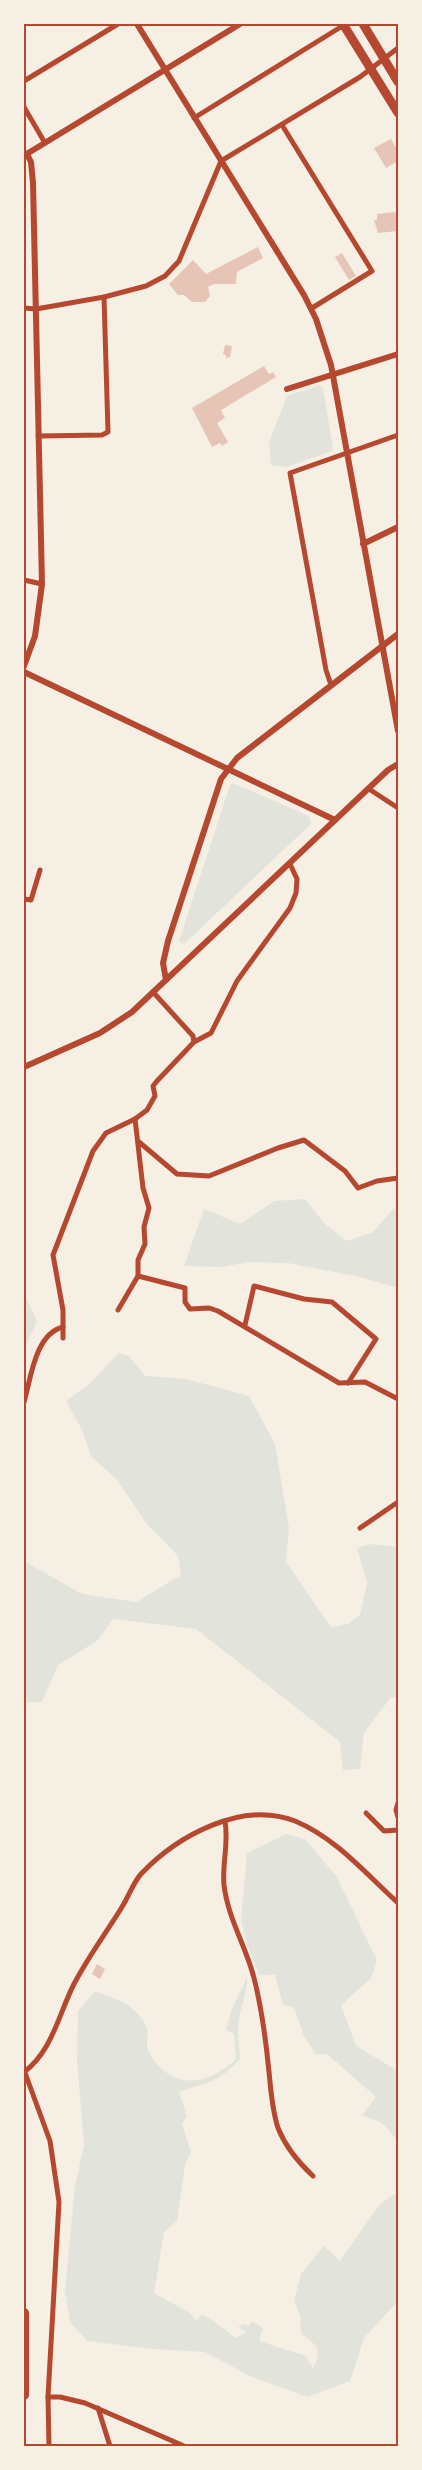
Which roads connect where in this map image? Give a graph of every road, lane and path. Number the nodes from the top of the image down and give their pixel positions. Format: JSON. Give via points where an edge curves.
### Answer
{"nodes":[{"id":1,"x":118,"y":24,"type":"edge"},
{"id":2,"x":137,"y":24,"type":"edge"},
{"id":3,"x":240,"y":24,"type":"edge"},
{"id":4,"x":343,"y":24,"type":"edge"},
{"id":5,"x":363,"y":24,"type":"edge"},
{"id":6,"x":398,"y":48,"type":"edge"},
{"id":7,"x":384,"y":59,"type":"junction"},
{"id":8,"x":165,"y":69,"type":"junction"},
{"id":9,"x":372,"y":69,"type":"junction"},
{"id":10,"x":24,"y":81,"type":"edge"},
{"id":11,"x":398,"y":82,"type":"edge"},
{"id":12,"x":24,"y":107,"type":"edge"},
{"id":13,"x":398,"y":113,"type":"edge"},
{"id":14,"x":194,"y":118,"type":"junction"},
{"id":15,"x":282,"y":125,"type":"junction"},
{"id":16,"x":45,"y":142,"type":"junction"},
{"id":17,"x":25,"y":155,"type":"edge"},
{"id":18,"x":221,"y":161,"type":"junction"},
{"id":19,"x":104,"y":297,"type":"junction"},
{"id":20,"x":24,"y":308,"type":"edge"},
{"id":21,"x":312,"y":308,"type":"junction"},
{"id":22,"x":36,"y":309,"type":"junction"},
{"id":23,"x":398,"y":354,"type":"edge"},
{"id":24,"x":332,"y":374,"type":"junction"},
{"id":25,"x":287,"y":389,"type":"dead end"},
{"id":26,"x":398,"y":435,"type":"edge"},
{"id":27,"x":38,"y":436,"type":"junction"},
{"id":28,"x":346,"y":452,"type":"junction"},
{"id":29,"x":398,"y":527,"type":"edge"},
{"id":30,"x":364,"y":544,"type":"junction"},
{"id":31,"x":24,"y":580,"type":"edge"},
{"id":32,"x":42,"y":584,"type":"junction"},
{"id":33,"x":398,"y":634,"type":"edge"},
{"id":34,"x":382,"y":646,"type":"junction"},
{"id":35,"x":24,"y":666,"type":"edge"},
{"id":36,"x":24,"y":672,"type":"edge"},
{"id":37,"x":331,"y":685,"type":"junction"},
{"id":38,"x":398,"y":732,"type":"edge"},
{"id":39,"x":398,"y":764,"type":"edge"},
{"id":40,"x":227,"y":768,"type":"junction"},
{"id":41,"x":369,"y":789,"type":"junction"},
{"id":42,"x":398,"y":808,"type":"edge"},
{"id":43,"x":335,"y":820,"type":"junction"},
{"id":44,"x":290,"y":864,"type":"junction"},
{"id":45,"x":40,"y":870,"type":"dead end"},
{"id":46,"x":24,"y":899,"type":"edge"},
{"id":47,"x":166,"y":980,"type":"junction"},
{"id":48,"x":153,"y":992,"type":"junction"},
{"id":49,"x":194,"y":1042,"type":"junction"},
{"id":50,"x":24,"y":1067,"type":"edge"},
{"id":51,"x":135,"y":1119,"type":"junction"},
{"id":52,"x":139,"y":1142,"type":"junction"},
{"id":53,"x":398,"y":1178,"type":"edge"},
{"id":54,"x":138,"y":1276,"type":"junction"},
{"id":55,"x":118,"y":1310,"type":"dead end"},
{"id":56,"x":245,"y":1325,"type":"junction"},
{"id":57,"x":63,"y":1327,"type":"junction"},
{"id":58,"x":63,"y":1338,"type":"dead end"},
{"id":59,"x":348,"y":1383,"type":"junction"},
{"id":60,"x":398,"y":1399,"type":"edge"},
{"id":61,"x":24,"y":1402,"type":"edge"},
{"id":62,"x":398,"y":1502,"type":"edge"},
{"id":63,"x":360,"y":1528,"type":"dead end"},
{"id":64,"x":398,"y":1803,"type":"edge"},
{"id":65,"x":366,"y":1813,"type":"dead end"},
{"id":66,"x":398,"y":1817,"type":"edge"},
{"id":67,"x":225,"y":1821,"type":"junction"},
{"id":68,"x":398,"y":1830,"type":"edge"},
{"id":69,"x":398,"y":1903,"type":"edge"},
{"id":70,"x":24,"y":2071,"type":"edge"},
{"id":71,"x":314,"y":2176,"type":"dead end"},
{"id":72,"x":24,"y":2313,"type":"edge"},
{"id":73,"x":24,"y":2395,"type":"edge"},
{"id":74,"x":48,"y":2397,"type":"junction"},
{"id":75,"x":98,"y":2408,"type":"junction"},
{"id":76,"x":49,"y":2446,"type":"edge"},
{"id":77,"x":110,"y":2446,"type":"edge"},
{"id":78,"x":184,"y":2446,"type":"edge"}],
"edges":[{"from":1,"to":10,"type":"street"},
{"from":2,"to":8,"type":"street"},
{"from":3,"to":8,"type":"street"},
{"from":4,"to":9,"type":"main road"},
{"from":4,"to":14,"type":"street"},
{"from":5,"to":7,"type":"main road"},
{"from":6,"to":7,"type":"street"},
{"from":7,"to":9,"type":"street"},
{"from":7,"to":11,"type":"main road"},
{"from":8,"to":14,"type":"street"},
{"from":8,"to":16,"type":"street"},
{"from":9,"to":13,"type":"main road"},
{"from":9,"to":15,"type":"street"},
{"from":12,"to":16,"type":"street"},
{"from":14,"to":18,"type":"street"},
{"from":15,"to":18,"type":"street"},
{"from":15,"to":21,"type":"street","via":[[372,272]]},
{"from":16,"to":17,"type":"street"},
{"from":17,"to":22,"type":"street","via":[[31,162],[33,183]]},
{"from":18,"to":19,"type":"street","via":[[179,261],[164,276],[146,286]]},
{"from":18,"to":21,"type":"street"},
{"from":19,"to":22,"type":"street"},
{"from":19,"to":27,"type":"street","via":[[108,432],[102,435]]},
{"from":20,"to":22,"type":"street"},
{"from":21,"to":24,"type":"street"},
{"from":22,"to":27,"type":"street"},
{"from":23,"to":24,"type":"street"},
{"from":24,"to":25,"type":"street"},
{"from":24,"to":28,"type":"street"},
{"from":26,"to":28,"type":"street"},
{"from":27,"to":32,"type":"street"},
{"from":28,"to":30,"type":"street"},
{"from":28,"to":37,"type":"street","via":[[290,473]]},
{"from":29,"to":30,"type":"street"},
{"from":30,"to":34,"type":"street"},
{"from":31,"to":32,"type":"street"},
{"from":32,"to":35,"type":"street","via":[[35,636]]},
{"from":33,"to":34,"type":"street"},
{"from":34,"to":37,"type":"street"},
{"from":34,"to":38,"type":"street"},
{"from":36,"to":40,"type":"street"},
{"from":37,"to":40,"type":"street"},
{"from":39,"to":41,"type":"street"},
{"from":40,"to":43,"type":"street"},
{"from":40,"to":47,"type":"street","via":[[168,941],[163,963]]},
{"from":41,"to":42,"type":"street"},
{"from":41,"to":43,"type":"street"},
{"from":43,"to":44,"type":"street"},
{"from":44,"to":47,"type":"street"},
{"from":44,"to":49,"type":"street","via":[[297,878],[290,908],[237,981],[211,1033]]},
{"from":45,"to":46,"type":"street","via":[[31,900]]},
{"from":47,"to":48,"type":"street"},
{"from":48,"to":49,"type":"street","via":[[193,1036]]},
{"from":48,"to":50,"type":"street","via":[[108,1028]]},
{"from":49,"to":51,"type":"street","via":[[153,1086],[154,1099],[147,1110]]},
{"from":51,"to":52,"type":"street"},
{"from":51,"to":57,"type":"street","via":[[106,1133],[93,1150],[52,1255]]},
{"from":52,"to":53,"type":"street","via":[[177,1174],[184,1176],[209,1176],[304,1140],[345,1171],[358,1188]]},
{"from":52,"to":54,"type":"street","via":[[148,1208]]},
{"from":54,"to":55,"type":"street"},
{"from":54,"to":56,"type":"street","via":[[185,1288],[185,1302],[190,1309],[209,1308]]},
{"from":56,"to":59,"type":"street","via":[[339,1383]]},
{"from":56,"to":59,"type":"street","via":[[254,1286],[336,1304],[376,1339]]},
{"from":57,"to":58,"type":"street"},
{"from":57,"to":61,"type":"street","via":[[55,1329],[42,1343]]},
{"from":59,"to":60,"type":"street","via":[[365,1382]]},
{"from":62,"to":63,"type":"street"},
{"from":64,"to":66,"type":"street"},
{"from":65,"to":68,"type":"street","via":[[384,1831]]},
{"from":67,"to":69,"type":"street","via":[[270,1814],[296,1822],[332,1842]]},
{"from":67,"to":70,"type":"street","via":[[189,1837],[156,1861],[136,1881],[84,1964],[48,2045]]},
{"from":67,"to":71,"type":"street","via":[[228,1836],[224,1876],[226,1899],[236,1935],[255,1981],[274,2115],[292,2154]]},
{"from":70,"to":74,"type":"street","via":[[50,2141],[59,2202]]},
{"from":72,"to":73,"type":"highway"},
{"from":74,"to":75,"type":"street","via":[[60,2396]]},
{"from":74,"to":76,"type":"street"},
{"from":75,"to":77,"type":"street"},
{"from":75,"to":78,"type":"street"}]}
